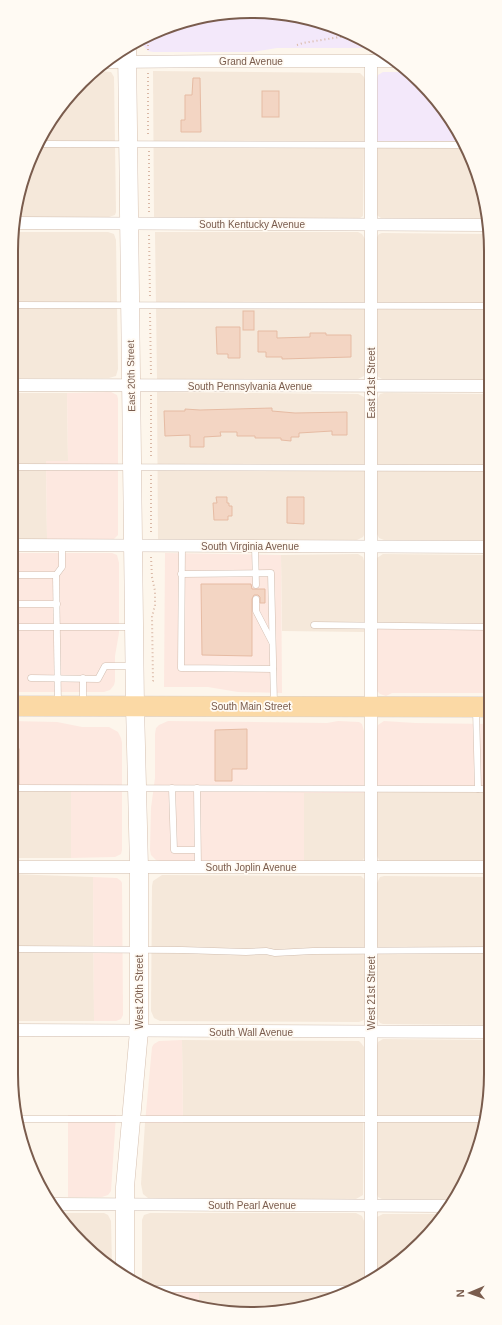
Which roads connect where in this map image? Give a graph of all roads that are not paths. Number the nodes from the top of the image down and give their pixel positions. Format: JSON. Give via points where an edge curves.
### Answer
{"nodes":[{"id":1,"x":127,"y":54,"type":"edge"},
{"id":2,"x":371,"y":61,"type":"junction"},
{"id":3,"x":386,"y":61,"type":"edge"},
{"id":4,"x":44,"y":144,"type":"edge"},
{"id":5,"x":128,"y":144,"type":"junction"},
{"id":6,"x":371,"y":145,"type":"junction"},
{"id":7,"x":458,"y":145,"type":"edge"},
{"id":8,"x":20,"y":223,"type":"edge"},
{"id":9,"x":371,"y":223,"type":"junction"},
{"id":10,"x":130,"y":224,"type":"junction"},
{"id":11,"x":483,"y":225,"type":"edge"},
{"id":12,"x":18,"y":305,"type":"edge"},
{"id":13,"x":130,"y":306,"type":"junction"},
{"id":14,"x":371,"y":306,"type":"junction"},
{"id":15,"x":484,"y":306,"type":"edge"},
{"id":16,"x":18,"y":385,"type":"edge"},
{"id":17,"x":131,"y":385,"type":"junction"},
{"id":18,"x":371,"y":386,"type":"junction"},
{"id":19,"x":484,"y":386,"type":"edge"},
{"id":20,"x":18,"y":467,"type":"edge"},
{"id":21,"x":132,"y":467,"type":"junction"},
{"id":22,"x":371,"y":468,"type":"junction"},
{"id":23,"x":484,"y":468,"type":"edge"},
{"id":24,"x":18,"y":545,"type":"edge"},
{"id":25,"x":62,"y":545,"type":"junction"},
{"id":26,"x":133,"y":546,"type":"junction"},
{"id":27,"x":182,"y":546,"type":"junction"},
{"id":28,"x":255,"y":547,"type":"junction"},
{"id":29,"x":371,"y":547,"type":"junction"},
{"id":30,"x":484,"y":547,"type":"edge"},
{"id":31,"x":256,"y":573,"type":"junction"},
{"id":32,"x":181,"y":574,"type":"junction"},
{"id":33,"x":18,"y":575,"type":"edge"},
{"id":34,"x":56,"y":575,"type":"junction"},
{"id":35,"x":256,"y":585,"type":"dead end"},
{"id":36,"x":256,"y":599,"type":"dead end"},
{"id":37,"x":18,"y":604,"type":"edge"},
{"id":38,"x":56,"y":604,"type":"junction"},
{"id":39,"x":314,"y":625,"type":"dead end"},
{"id":40,"x":371,"y":626,"type":"junction"},
{"id":41,"x":18,"y":627,"type":"edge"},
{"id":42,"x":57,"y":627,"type":"junction"},
{"id":43,"x":134,"y":627,"type":"junction"},
{"id":44,"x":484,"y":627,"type":"edge"},
{"id":45,"x":272,"y":644,"type":"junction"},
{"id":46,"x":134,"y":666,"type":"junction"},
{"id":47,"x":273,"y":669,"type":"junction"},
{"id":48,"x":31,"y":678,"type":"dead end"},
{"id":49,"x":58,"y":678,"type":"junction"},
{"id":50,"x":83,"y":678,"type":"junction"},
{"id":51,"x":18,"y":706,"type":"edge"},
{"id":52,"x":58,"y":706,"type":"junction"},
{"id":53,"x":83,"y":706,"type":"junction"},
{"id":54,"x":135,"y":706,"type":"junction"},
{"id":55,"x":274,"y":706,"type":"junction"},
{"id":56,"x":371,"y":706,"type":"junction"},
{"id":57,"x":483,"y":706,"type":"edge"},
{"id":58,"x":18,"y":788,"type":"edge"},
{"id":59,"x":137,"y":788,"type":"junction"},
{"id":60,"x":172,"y":788,"type":"junction"},
{"id":61,"x":197,"y":788,"type":"junction"},
{"id":62,"x":371,"y":788,"type":"junction"},
{"id":63,"x":478,"y":789,"type":"junction"},
{"id":64,"x":484,"y":789,"type":"edge"},
{"id":65,"x":198,"y":850,"type":"junction"},
{"id":66,"x":18,"y":866,"type":"edge"},
{"id":67,"x":139,"y":867,"type":"junction"},
{"id":68,"x":198,"y":867,"type":"junction"},
{"id":69,"x":371,"y":867,"type":"junction"},
{"id":70,"x":484,"y":867,"type":"edge"},
{"id":71,"x":18,"y":949,"type":"edge"},
{"id":72,"x":139,"y":949,"type":"junction"},
{"id":73,"x":371,"y":950,"type":"junction"},
{"id":74,"x":484,"y":950,"type":"edge"},
{"id":75,"x":18,"y":1030,"type":"edge"},
{"id":76,"x":139,"y":1031,"type":"junction"},
{"id":77,"x":371,"y":1032,"type":"junction"},
{"id":78,"x":484,"y":1032,"type":"edge"},
{"id":79,"x":132,"y":1118,"type":"junction"},
{"id":80,"x":371,"y":1118,"type":"junction"},
{"id":81,"x":22,"y":1119,"type":"edge"},
{"id":82,"x":480,"y":1119,"type":"edge"},
{"id":83,"x":58,"y":1204,"type":"edge"},
{"id":84,"x":124,"y":1204,"type":"junction"},
{"id":85,"x":371,"y":1205,"type":"junction"},
{"id":86,"x":443,"y":1206,"type":"edge"},
{"id":87,"x":125,"y":1270,"type":"edge"},
{"id":88,"x":371,"y":1274,"type":"edge"},
{"id":89,"x":162,"y":1289,"type":"edge"},
{"id":90,"x":340,"y":1289,"type":"edge"}],
"edges":[{"from":1,"to":2,"type":"street","name":"Grand Avenue"},
{"from":1,"to":5,"type":"main road","name":"East 20th Street"},
{"from":2,"to":3,"type":"street","name":"Grand Avenue"},
{"from":2,"to":6,"type":"street","name":"East 21st Street"},
{"from":4,"to":5,"type":"lane"},
{"from":5,"to":6,"type":"lane"},
{"from":5,"to":10,"type":"main road","name":"East 20th Street"},
{"from":6,"to":7,"type":"lane"},
{"from":6,"to":9,"type":"street","name":"East 21st Street"},
{"from":8,"to":10,"type":"street","name":"South Kentucky Avenue"},
{"from":9,"to":10,"type":"street","name":"South Kentucky Avenue"},
{"from":9,"to":11,"type":"street","name":"South Kentucky Avenue"},
{"from":9,"to":14,"type":"street","name":"East 21st Street"},
{"from":10,"to":13,"type":"main road","name":"East 20th Street"},
{"from":12,"to":13,"type":"lane"},
{"from":13,"to":14,"type":"lane"},
{"from":13,"to":17,"type":"main road","name":"East 20th Street"},
{"from":14,"to":15,"type":"lane"},
{"from":14,"to":18,"type":"street","name":"East 21st Street"},
{"from":16,"to":17,"type":"street","name":"South Pennsylvania Avenue"},
{"from":17,"to":18,"type":"street","name":"South Pennsylvania Avenue"},
{"from":17,"to":21,"type":"main road","name":"East 20th Street"},
{"from":18,"to":19,"type":"street","name":"South Pennsylvania Avenue"},
{"from":18,"to":22,"type":"street","name":"East 21st Street"},
{"from":20,"to":21,"type":"lane"},
{"from":21,"to":22,"type":"lane"},
{"from":21,"to":26,"type":"main road","name":"East 20th Street"},
{"from":22,"to":23,"type":"lane"},
{"from":22,"to":29,"type":"street","name":"East 21st Street"},
{"from":24,"to":25,"type":"street","name":"South Virginia Avenue"},
{"from":25,"to":26,"type":"street","name":"South Virginia Avenue"},
{"from":25,"to":34,"type":"lane","via":[[62,567]]},
{"from":26,"to":27,"type":"street","name":"South Virginia Avenue"},
{"from":26,"to":43,"type":"main road","name":"East 20th Street"},
{"from":27,"to":28,"type":"street","name":"South Virginia Avenue"},
{"from":27,"to":32,"type":"lane"},
{"from":28,"to":29,"type":"street","name":"South Virginia Avenue"},
{"from":28,"to":31,"type":"lane"},
{"from":29,"to":30,"type":"street","name":"South Virginia Avenue"},
{"from":29,"to":40,"type":"street","name":"East 21st Street"},
{"from":31,"to":32,"type":"lane"},
{"from":31,"to":35,"type":"lane"},
{"from":31,"to":45,"type":"lane","via":[[271,573]]},
{"from":32,"to":47,"type":"lane","via":[[181,668]]},
{"from":33,"to":34,"type":"lane"},
{"from":34,"to":38,"type":"lane"},
{"from":36,"to":45,"type":"lane","via":[[256,611]]},
{"from":37,"to":38,"type":"lane"},
{"from":38,"to":42,"type":"lane"},
{"from":39,"to":40,"type":"lane"},
{"from":40,"to":44,"type":"lane"},
{"from":40,"to":56,"type":"street","name":"East 21st Street"},
{"from":41,"to":42,"type":"lane"},
{"from":42,"to":43,"type":"lane"},
{"from":42,"to":49,"type":"lane"},
{"from":43,"to":46,"type":"main road","name":"East 20th Street"},
{"from":45,"to":47,"type":"lane"},
{"from":46,"to":50,"type":"lane","via":[[105,666],[98,679]]},
{"from":46,"to":54,"type":"main road","name":"East 20th Street"},
{"from":47,"to":55,"type":"lane"},
{"from":48,"to":49,"type":"lane"},
{"from":49,"to":50,"type":"lane"},
{"from":49,"to":52,"type":"lane"},
{"from":50,"to":53,"type":"lane"},
{"from":51,"to":52,"type":"main road","name":"South Main Street"},
{"from":52,"to":53,"type":"main road","name":"South Main Street"},
{"from":53,"to":54,"type":"main road","name":"South Main Street"},
{"from":54,"to":55,"type":"main road","name":"South Main Street"},
{"from":54,"to":59,"type":"main road","name":"West 20th Street"},
{"from":55,"to":56,"type":"main road","name":"South Main Street"},
{"from":56,"to":57,"type":"main road","name":"South Main Street"},
{"from":56,"to":62,"type":"street","name":"West 21st Street"},
{"from":57,"to":63,"type":"lane"},
{"from":58,"to":59,"type":"lane"},
{"from":59,"to":60,"type":"lane"},
{"from":59,"to":67,"type":"main road","name":"West 20th Street"},
{"from":60,"to":61,"type":"lane"},
{"from":60,"to":65,"type":"lane","via":[[174,850]]},
{"from":61,"to":62,"type":"lane"},
{"from":61,"to":65,"type":"lane"},
{"from":62,"to":63,"type":"lane"},
{"from":62,"to":69,"type":"street","name":"West 21st Street"},
{"from":63,"to":64,"type":"lane"},
{"from":65,"to":68,"type":"lane"},
{"from":66,"to":67,"type":"street","name":"South Joplin Avenue"},
{"from":67,"to":68,"type":"street","name":"South Joplin Avenue"},
{"from":67,"to":72,"type":"main road","name":"West 20th Street"},
{"from":68,"to":69,"type":"street","name":"South Joplin Avenue"},
{"from":69,"to":70,"type":"street","name":"South Joplin Avenue"},
{"from":69,"to":73,"type":"street","name":"West 21st Street"},
{"from":71,"to":72,"type":"lane"},
{"from":72,"to":73,"type":"lane","via":[[246,952]]},
{"from":72,"to":76,"type":"main road","name":"West 20th Street"},
{"from":73,"to":74,"type":"lane"},
{"from":73,"to":77,"type":"street","name":"West 21st Street"},
{"from":75,"to":76,"type":"street","name":"South Wall Avenue"},
{"from":76,"to":77,"type":"street","name":"South Wall Avenue"},
{"from":76,"to":79,"type":"main road","name":"West 20th Street"},
{"from":77,"to":78,"type":"street","name":"South Wall Avenue"},
{"from":77,"to":80,"type":"street","name":"West 21st Street"},
{"from":79,"to":80,"type":"lane"},
{"from":79,"to":81,"type":"lane"},
{"from":79,"to":84,"type":"main road","name":"West 20th Street"},
{"from":80,"to":82,"type":"lane"},
{"from":80,"to":85,"type":"street","name":"West 21st Street"},
{"from":83,"to":84,"type":"street","name":"South Pearl Avenue"},
{"from":84,"to":85,"type":"street","name":"South Pearl Avenue"},
{"from":84,"to":87,"type":"main road","name":"West 20th Street"},
{"from":85,"to":86,"type":"street","name":"South Pearl Avenue"},
{"from":85,"to":88,"type":"street","name":"West 21st Street"},
{"from":89,"to":90,"type":"lane"}]}
